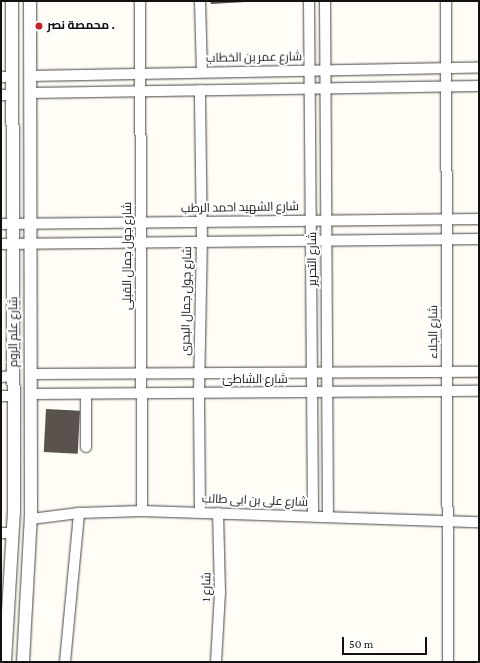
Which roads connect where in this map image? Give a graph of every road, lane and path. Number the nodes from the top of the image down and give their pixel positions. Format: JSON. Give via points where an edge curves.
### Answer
{"nodes":[{"id":1,"x":12,"y":1,"type":"edge"},
{"id":2,"x":30,"y":1,"type":"edge"},
{"id":3,"x":140,"y":1,"type":"edge"},
{"id":4,"x":200,"y":1,"type":"edge"},
{"id":5,"x":309,"y":1,"type":"edge"},
{"id":6,"x":325,"y":1,"type":"edge"},
{"id":7,"x":446,"y":1,"type":"edge"},
{"id":8,"x":479,"y":67,"type":"edge"},
{"id":9,"x":446,"y":68,"type":"junction"},
{"id":10,"x":310,"y":70,"type":"junction"},
{"id":11,"x":325,"y":70,"type":"junction"},
{"id":12,"x":202,"y":72,"type":"junction"},
{"id":13,"x":140,"y":74,"type":"junction"},
{"id":14,"x":30,"y":76,"type":"junction"},
{"id":15,"x":6,"y":77,"type":"edge"},
{"id":16,"x":479,"y":86,"type":"edge"},
{"id":17,"x":446,"y":87,"type":"junction"},
{"id":18,"x":310,"y":89,"type":"junction"},
{"id":19,"x":325,"y":89,"type":"junction"},
{"id":20,"x":200,"y":90,"type":"junction"},
{"id":21,"x":140,"y":91,"type":"junction"},
{"id":22,"x":30,"y":93,"type":"junction"},
{"id":23,"x":6,"y":95,"type":"edge"},
{"id":24,"x":479,"y":218,"type":"edge"},
{"id":25,"x":446,"y":219,"type":"junction"},
{"id":26,"x":326,"y":220,"type":"junction"},
{"id":27,"x":310,"y":221,"type":"junction"},
{"id":28,"x":141,"y":222,"type":"junction"},
{"id":29,"x":201,"y":222,"type":"junction"},
{"id":30,"x":7,"y":224,"type":"edge"},
{"id":31,"x":31,"y":224,"type":"junction"},
{"id":32,"x":446,"y":239,"type":"junction"},
{"id":33,"x":479,"y":239,"type":"edge"},
{"id":34,"x":326,"y":240,"type":"junction"},
{"id":35,"x":311,"y":241,"type":"junction"},
{"id":36,"x":141,"y":242,"type":"junction"},
{"id":37,"x":202,"y":242,"type":"junction"},
{"id":38,"x":1,"y":244,"type":"edge"},
{"id":39,"x":14,"y":244,"type":"junction"},
{"id":40,"x":31,"y":244,"type":"junction"},
{"id":41,"x":327,"y":372,"type":"junction"},
{"id":42,"x":447,"y":372,"type":"junction"},
{"id":43,"x":479,"y":372,"type":"edge"},
{"id":44,"x":142,"y":373,"type":"junction"},
{"id":45,"x":199,"y":373,"type":"junction"},
{"id":46,"x":312,"y":373,"type":"junction"},
{"id":47,"x":32,"y":374,"type":"junction"},
{"id":48,"x":14,"y":376,"type":"junction"},
{"id":49,"x":1,"y":377,"type":"edge"},
{"id":50,"x":447,"y":391,"type":"junction"},
{"id":51,"x":479,"y":391,"type":"edge"},
{"id":52,"x":312,"y":392,"type":"junction"},
{"id":53,"x":327,"y":392,"type":"junction"},
{"id":54,"x":142,"y":393,"type":"junction"},
{"id":55,"x":199,"y":393,"type":"junction"},
{"id":56,"x":32,"y":394,"type":"junction"},
{"id":57,"x":86,"y":394,"type":"junction"},
{"id":58,"x":1,"y":396,"type":"edge"},
{"id":59,"x":14,"y":396,"type":"junction"},
{"id":60,"x":86,"y":447,"type":"dead end"},
{"id":61,"x":14,"y":486,"type":"junction"},
{"id":62,"x":31,"y":486,"type":"junction"},
{"id":63,"x":142,"y":511,"type":"junction"},
{"id":64,"x":14,"y":512,"type":"junction"},
{"id":65,"x":200,"y":512,"type":"junction"},
{"id":66,"x":79,"y":513,"type":"junction"},
{"id":67,"x":218,"y":513,"type":"junction"},
{"id":68,"x":31,"y":515,"type":"junction"},
{"id":69,"x":313,"y":516,"type":"junction"},
{"id":70,"x":328,"y":516,"type":"junction"},
{"id":71,"x":448,"y":519,"type":"junction"},
{"id":72,"x":479,"y":522,"type":"edge"},
{"id":73,"x":7,"y":533,"type":"edge"},
{"id":74,"x":5,"y":662,"type":"edge"},
{"id":75,"x":23,"y":662,"type":"edge"},
{"id":76,"x":65,"y":662,"type":"edge"},
{"id":77,"x":216,"y":662,"type":"edge"},
{"id":78,"x":448,"y":662,"type":"edge"}],
"edges":[{"from":1,"to":15,"type":"street","name":"شارع علم الروم"},
{"from":2,"to":14,"type":"street","name":"شارع علم الروم"},
{"from":3,"to":13,"type":"street","name":"شارع جول جمال القبلى"},
{"from":4,"to":12,"type":"street"},
{"from":5,"to":10,"type":"street","name":"شارع التحرير"},
{"from":6,"to":11,"type":"street","name":"شارع التحرير"},
{"from":7,"to":9,"type":"street","name":"شارع الجلاء"},
{"from":8,"to":9,"type":"street","name":"شارع عمر بن الخطاب"},
{"from":9,"to":11,"type":"street","name":"شارع عمر بن الخطاب"},
{"from":9,"to":17,"type":"street","name":"شارع الجلاء"},
{"from":10,"to":11,"type":"street","name":"شارع عمر بن الخطاب"},
{"from":10,"to":12,"type":"street","name":"شارع عمر بن الخطاب"},
{"from":10,"to":18,"type":"street","name":"شارع التحرير"},
{"from":11,"to":19,"type":"street","name":"شارع التحرير"},
{"from":12,"to":13,"type":"street","name":"شارع عمر بن الخطاب"},
{"from":13,"to":14,"type":"street","name":"شارع عمر بن الخطاب"},
{"from":13,"to":21,"type":"street","name":"شارع جول جمال القبلى"},
{"from":14,"to":22,"type":"street","name":"شارع علم الروم"},
{"from":15,"to":23,"type":"street","name":"شارع علم الروم"},
{"from":16,"to":17,"type":"street"},
{"from":17,"to":19,"type":"street"},
{"from":17,"to":25,"type":"street","name":"شارع الجلاء"},
{"from":18,"to":19,"type":"street"},
{"from":18,"to":20,"type":"street"},
{"from":18,"to":27,"type":"street","name":"شارع التحرير"},
{"from":19,"to":26,"type":"street","name":"شارع التحرير"},
{"from":20,"to":21,"type":"street"},
{"from":20,"to":29,"type":"street","name":"شارع جول جمال البحرى"},
{"from":21,"to":22,"type":"street"},
{"from":21,"to":28,"type":"street","name":"شارع جول جمال القبلى"},
{"from":22,"to":31,"type":"street","name":"شارع علم الروم"},
{"from":23,"to":30,"type":"street","name":"شارع علم الروم"},
{"from":24,"to":25,"type":"street","name":"شارع الشهيد احمد الرطب"},
{"from":25,"to":26,"type":"street","name":"شارع الشهيد احمد الرطب"},
{"from":25,"to":32,"type":"street","name":"شارع الجلاء"},
{"from":26,"to":27,"type":"street","name":"شارع الشهيد احمد الرطب"},
{"from":26,"to":34,"type":"street","name":"شارع التحرير"},
{"from":27,"to":29,"type":"street","name":"شارع الشهيد احمد الرطب"},
{"from":27,"to":35,"type":"street","name":"شارع التحرير"},
{"from":28,"to":29,"type":"street","name":"شارع الشهيد احمد الرطب"},
{"from":28,"to":31,"type":"street","name":"شارع الشهيد احمد الرطب"},
{"from":28,"to":36,"type":"street","name":"شارع جول جمال القبلى"},
{"from":29,"to":37,"type":"street","name":"شارع جول جمال البحرى"},
{"from":30,"to":31,"type":"street","name":"شارع الشهيد احمد الرطب"},
{"from":30,"to":39,"type":"street","name":"شارع علم الروم"},
{"from":31,"to":40,"type":"street","name":"شارع علم الروم"},
{"from":32,"to":33,"type":"street"},
{"from":32,"to":34,"type":"street"},
{"from":32,"to":42,"type":"street","name":"شارع الجلاء"},
{"from":34,"to":35,"type":"street"},
{"from":34,"to":41,"type":"street","name":"شارع التحرير"},
{"from":35,"to":37,"type":"street"},
{"from":35,"to":46,"type":"street","name":"شارع التحرير"},
{"from":36,"to":37,"type":"street"},
{"from":36,"to":40,"type":"street"},
{"from":36,"to":44,"type":"street","name":"شارع جول جمال القبلى"},
{"from":37,"to":45,"type":"street","name":"شارع جول جمال البحرى"},
{"from":38,"to":39,"type":"street"},
{"from":39,"to":40,"type":"street"},
{"from":39,"to":48,"type":"street","name":"شارع علم الروم"},
{"from":40,"to":47,"type":"street","name":"شارع علم الروم"},
{"from":41,"to":42,"type":"street","name":"شارع الشاطئ"},
{"from":41,"to":46,"type":"street","name":"شارع الشاطئ"},
{"from":41,"to":53,"type":"street","name":"شارع التحرير"},
{"from":42,"to":43,"type":"street","name":"شارع الشاطئ"},
{"from":42,"to":50,"type":"street","name":"شارع الجلاء"},
{"from":44,"to":45,"type":"street","name":"شارع الشاطئ"},
{"from":44,"to":47,"type":"street","name":"شارع الشاطئ"},
{"from":44,"to":54,"type":"street","name":"شارع جول جمال القبلى"},
{"from":45,"to":46,"type":"street","name":"شارع الشاطئ"},
{"from":45,"to":55,"type":"street","name":"شارع جول جمال البحرى"},
{"from":46,"to":52,"type":"street","name":"شارع التحرير"},
{"from":47,"to":56,"type":"street","name":"شارع علم الروم"},
{"from":48,"to":49,"type":"street"},
{"from":48,"to":59,"type":"street","name":"شارع علم الروم"},
{"from":50,"to":51,"type":"street","name":"شارع الشاطئ"},
{"from":50,"to":53,"type":"street","name":"شارع الشاطئ"},
{"from":50,"to":71,"type":"street","name":"شارع الجلاء"},
{"from":52,"to":53,"type":"street","name":"شارع الشاطئ"},
{"from":52,"to":55,"type":"street","name":"شارع الشاطئ"},
{"from":52,"to":69,"type":"street","name":"شارع التحرير"},
{"from":53,"to":70,"type":"street","name":"شارع التحرير"},
{"from":54,"to":55,"type":"street","name":"شارع الشاطئ"},
{"from":54,"to":57,"type":"street","name":"شارع الشاطئ"},
{"from":54,"to":63,"type":"street","name":"شارع جول جمال القبلى"},
{"from":55,"to":65,"type":"street","name":"شارع جول جمال البحرى"},
{"from":56,"to":57,"type":"street","name":"شارع الشاطئ"},
{"from":56,"to":62,"type":"street","name":"شارع علم الروم"},
{"from":57,"to":60,"type":"street"},
{"from":58,"to":59,"type":"street"},
{"from":59,"to":61,"type":"street","name":"شارع علم الروم"},
{"from":61,"to":62,"type":"street"},
{"from":61,"to":64,"type":"street","name":"شارع علم الروم"},
{"from":62,"to":68,"type":"street","name":"شارع علم الروم"},
{"from":63,"to":65,"type":"street","name":"شارع على بن ابى طالب"},
{"from":63,"to":66,"type":"street","name":"شارع على بن ابى طالب"},
{"from":64,"to":68,"type":"street","via":[[20,510]]},
{"from":64,"to":73,"type":"street","name":"شارع علم الروم"},
{"from":65,"to":67,"type":"street","name":"شارع على بن ابى طالب"},
{"from":66,"to":68,"type":"street","name":"شارع على بن ابى طالب"},
{"from":66,"to":76,"type":"street"},
{"from":67,"to":69,"type":"street","name":"شارع على بن ابى طالب"},
{"from":67,"to":77,"type":"street","name":"شارع 1","via":[[220,593]]},
{"from":68,"to":75,"type":"street","name":"شارع علم الروم"},
{"from":69,"to":70,"type":"street","name":"شارع على بن ابى طالب"},
{"from":70,"to":71,"type":"street","name":"شارع على بن ابى طالب"},
{"from":71,"to":72,"type":"street","name":"شارع على بن ابى طالب"},
{"from":71,"to":78,"type":"street","name":"شارع الجلاء"},
{"from":73,"to":74,"type":"street","name":"شارع علم الروم"}]}
